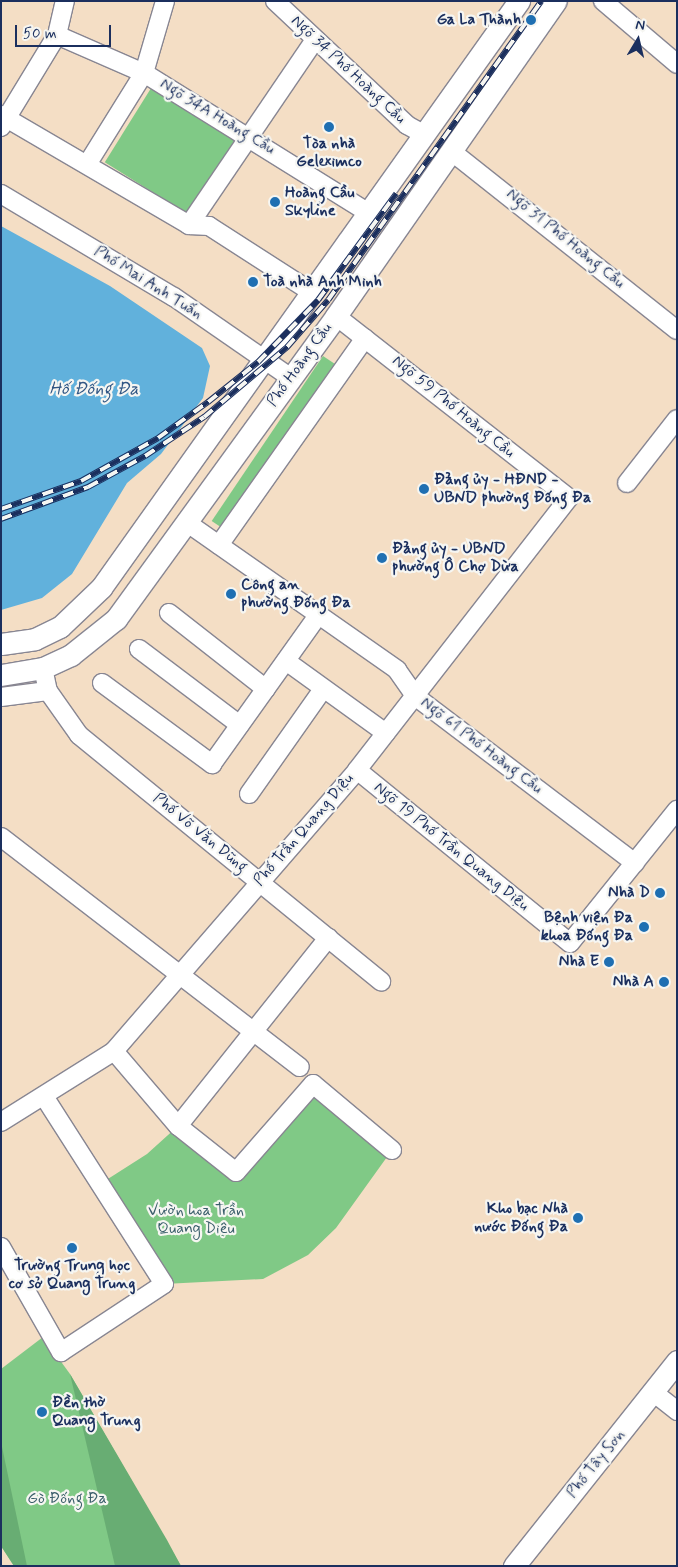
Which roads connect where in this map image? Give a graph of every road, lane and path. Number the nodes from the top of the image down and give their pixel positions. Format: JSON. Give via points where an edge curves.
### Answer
{"nodes":[{"id":1,"x":65,"y":1,"type":"edge"},
{"id":2,"x":165,"y":1,"type":"edge"},
{"id":3,"x":274,"y":1,"type":"edge"},
{"id":4,"x":519,"y":1,"type":"edge"},
{"id":5,"x":556,"y":1,"type":"edge"},
{"id":6,"x":603,"y":1,"type":"edge"},
{"id":7,"x":57,"y":35,"type":"junction"},
{"id":8,"x":314,"y":41,"type":"junction"},
{"id":9,"x":677,"y":64,"type":"edge"},
{"id":10,"x":144,"y":73,"type":"junction"},
{"id":11,"x":3,"y":120,"type":"edge"},
{"id":12,"x":248,"y":135,"type":"junction"},
{"id":13,"x":425,"y":135,"type":"junction"},
{"id":14,"x":451,"y":151,"type":"junction"},
{"id":15,"x":88,"y":163,"type":"junction"},
{"id":16,"x":1,"y":194,"type":"edge"},
{"id":17,"x":369,"y":212,"type":"junction"},
{"id":18,"x":189,"y":225,"type":"junction"},
{"id":19,"x":313,"y":293,"type":"junction"},
{"id":20,"x":336,"y":316,"type":"junction"},
{"id":21,"x":677,"y":330,"type":"edge"},
{"id":22,"x":365,"y":338,"type":"junction"},
{"id":23,"x":265,"y":360,"type":"junction"},
{"id":24,"x":291,"y":378,"type":"junction"},
{"id":25,"x":677,"y":419,"type":"edge"},
{"id":26,"x":627,"y":483,"type":"dead end"},
{"id":27,"x":569,"y":498,"type":"joint"},
{"id":28,"x":186,"y":522,"type":"junction"},
{"id":29,"x":219,"y":544,"type":"junction"},
{"id":30,"x":169,"y":614,"type":"dead end"},
{"id":31,"x":319,"y":614,"type":"junction"},
{"id":32,"x":36,"y":639,"type":"junction"},
{"id":33,"x":1,"y":644,"type":"edge"},
{"id":34,"x":139,"y":649,"type":"dead end"},
{"id":35,"x":286,"y":661,"type":"junction"},
{"id":36,"x":43,"y":668,"type":"junction"},
{"id":37,"x":1,"y":676,"type":"edge"},
{"id":38,"x":102,"y":683,"type":"dead end"},
{"id":39,"x":266,"y":689,"type":"junction"},
{"id":40,"x":323,"y":689,"type":"junction"},
{"id":41,"x":48,"y":691,"type":"junction"},
{"id":42,"x":415,"y":696,"type":"junction"},
{"id":43,"x":1,"y":697,"type":"edge"},
{"id":44,"x":240,"y":725,"type":"junction"},
{"id":45,"x":386,"y":733,"type":"junction"},
{"id":46,"x":357,"y":770,"type":"junction"},
{"id":47,"x":249,"y":794,"type":"dead end"},
{"id":48,"x":677,"y":810,"type":"edge"},
{"id":49,"x":1,"y":837,"type":"edge"},
{"id":50,"x":635,"y":863,"type":"junction"},
{"id":51,"x":259,"y":883,"type":"junction"},
{"id":52,"x":328,"y":938,"type":"junction"},
{"id":53,"x":177,"y":973,"type":"junction"},
{"id":54,"x":381,"y":981,"type":"dead end"},
{"id":55,"x":253,"y":1033,"type":"junction"},
{"id":56,"x":114,"y":1051,"type":"junction"},
{"id":57,"x":300,"y":1067,"type":"dead end"},
{"id":58,"x":44,"y":1096,"type":"junction"},
{"id":59,"x":1,"y":1122,"type":"edge"},
{"id":60,"x":178,"y":1126,"type":"junction"},
{"id":61,"x":392,"y":1150,"type":"dead end"},
{"id":62,"x":1,"y":1246,"type":"edge"},
{"id":63,"x":677,"y":1361,"type":"edge"},
{"id":64,"x":668,"y":1397,"type":"edge"},
{"id":65,"x":514,"y":1566,"type":"edge"},
{"id":66,"x":531,"y":1566,"type":"edge"}],
"edges":[{"from":1,"to":7,"type":"street"},
{"from":2,"to":10,"type":"street"},
{"from":3,"to":8,"type":"street","name":"Ngõ 34 Phố Hoàng Cầu"},
{"from":4,"to":13,"type":"main road","name":"Phố Hoàng Cầu"},
{"from":5,"to":14,"type":"main road","name":"Phố Hoàng Cầu"},
{"from":6,"to":9,"type":"street"},
{"from":7,"to":10,"type":"street","name":"Ngõ 34A Hoàng Cầu"},
{"from":7,"to":11,"type":"street"},
{"from":8,"to":12,"type":"street"},
{"from":8,"to":13,"type":"street","name":"Ngõ 34 Phố Hoàng Cầu","via":[[407,125]]},
{"from":10,"to":12,"type":"street","name":"Ngõ 34A Hoàng Cầu"},
{"from":10,"to":15,"type":"street"},
{"from":11,"to":15,"type":"street"},
{"from":12,"to":17,"type":"street","name":"Ngõ 34A Hoàng Cầu"},
{"from":12,"to":18,"type":"street"},
{"from":13,"to":14,"type":"main road"},
{"from":13,"to":17,"type":"main road","name":"Phố Hoàng Cầu"},
{"from":14,"to":20,"type":"main road","name":"Phố Hoàng Cầu"},
{"from":14,"to":21,"type":"street","name":"Ngõ 31 Phố Hoàng Cầu"},
{"from":15,"to":18,"type":"street"},
{"from":16,"to":23,"type":"street","name":"Phố Mai Anh Tuấn","via":[[174,297]]},
{"from":17,"to":19,"type":"main road","name":"Phố Hoàng Cầu"},
{"from":18,"to":19,"type":"street","via":[[209,226]]},
{"from":19,"to":23,"type":"main road","name":"Phố Hoàng Cầu"},
{"from":20,"to":22,"type":"street","name":"Ngõ 59 Phố Hoàng Cầu"},
{"from":20,"to":24,"type":"main road","name":"Phố Hoàng Cầu"},
{"from":22,"to":27,"type":"street","name":"Ngõ 59 Phố Hoàng Cầu"},
{"from":22,"to":29,"type":"street"},
{"from":23,"to":24,"type":"street","name":"Phố Mai Anh Tuấn"},
{"from":23,"to":32,"type":"main road","name":"Phố Hoàng Cầu","via":[[101,588],[72,617]]},
{"from":24,"to":28,"type":"main road","name":"Phố Hoàng Cầu"},
{"from":25,"to":26,"type":"street"},
{"from":27,"to":42,"type":"street","name":"Phố Trần Quang Diệu"},
{"from":28,"to":29,"type":"street","name":"Ngõ 61 Phố Hoàng Cầu"},
{"from":28,"to":36,"type":"main road","name":"Phố Hoàng Cầu","via":[[103,634]]},
{"from":29,"to":31,"type":"street","name":"Ngõ 61 Phố Hoàng Cầu"},
{"from":30,"to":39,"type":"street"},
{"from":31,"to":35,"type":"street"},
{"from":31,"to":42,"type":"street","name":"Ngõ 61 Phố Hoàng Cầu","via":[[397,670]]},
{"from":32,"to":33,"type":"main road","name":"Phố Hoàng Cầu"},
{"from":32,"to":36,"type":"main road"},
{"from":34,"to":44,"type":"street"},
{"from":35,"to":39,"type":"street"},
{"from":35,"to":40,"type":"street"},
{"from":36,"to":37,"type":"main road","name":"Phố Hoàng Cầu"},
{"from":36,"to":41,"type":"street","name":"Phố Võ Văn Dũng"},
{"from":38,"to":44,"type":"street","via":[[212,764]]},
{"from":39,"to":44,"type":"street"},
{"from":40,"to":45,"type":"street"},
{"from":40,"to":47,"type":"street"},
{"from":41,"to":43,"type":"street"},
{"from":41,"to":51,"type":"street","name":"Phố Võ Văn Dũng","via":[[79,735]]},
{"from":42,"to":45,"type":"street","name":"Phố Trần Quang Diệu"},
{"from":42,"to":50,"type":"street","name":"Ngõ 61 Phố Hoàng Cầu"},
{"from":45,"to":46,"type":"street","name":"Phố Trần Quang Diệu"},
{"from":46,"to":50,"type":"street","name":"Ngõ 19 Phố Trần Quang Diệu","via":[[570,943]]},
{"from":46,"to":51,"type":"street","name":"Phố Trần Quang Diệu"},
{"from":48,"to":50,"type":"street"},
{"from":49,"to":53,"type":"street"},
{"from":51,"to":52,"type":"street","name":"Phố Võ Văn Dũng"},
{"from":51,"to":53,"type":"street","name":"Phố Trần Quang Diệu"},
{"from":52,"to":54,"type":"street","name":"Phố Võ Văn Dũng"},
{"from":52,"to":55,"type":"street"},
{"from":53,"to":55,"type":"street"},
{"from":53,"to":56,"type":"street","name":"Phố Trần Quang Diệu"},
{"from":55,"to":57,"type":"street"},
{"from":55,"to":60,"type":"street"},
{"from":56,"to":58,"type":"street","name":"Phố Trần Quang Diệu"},
{"from":56,"to":60,"type":"street"},
{"from":58,"to":59,"type":"street","name":"Phố Trần Quang Diệu"},
{"from":58,"to":62,"type":"street","via":[[164,1284],[61,1352]]},
{"from":60,"to":61,"type":"street","via":[[236,1172],[313,1084]]},
{"from":63,"to":64,"type":"main road","name":"Phố Tây Sơn"},
{"from":64,"to":65,"type":"main road","name":"Phố Tây Sơn"},
{"from":64,"to":66,"type":"main road","name":"Phố Tây Sơn"}]}
